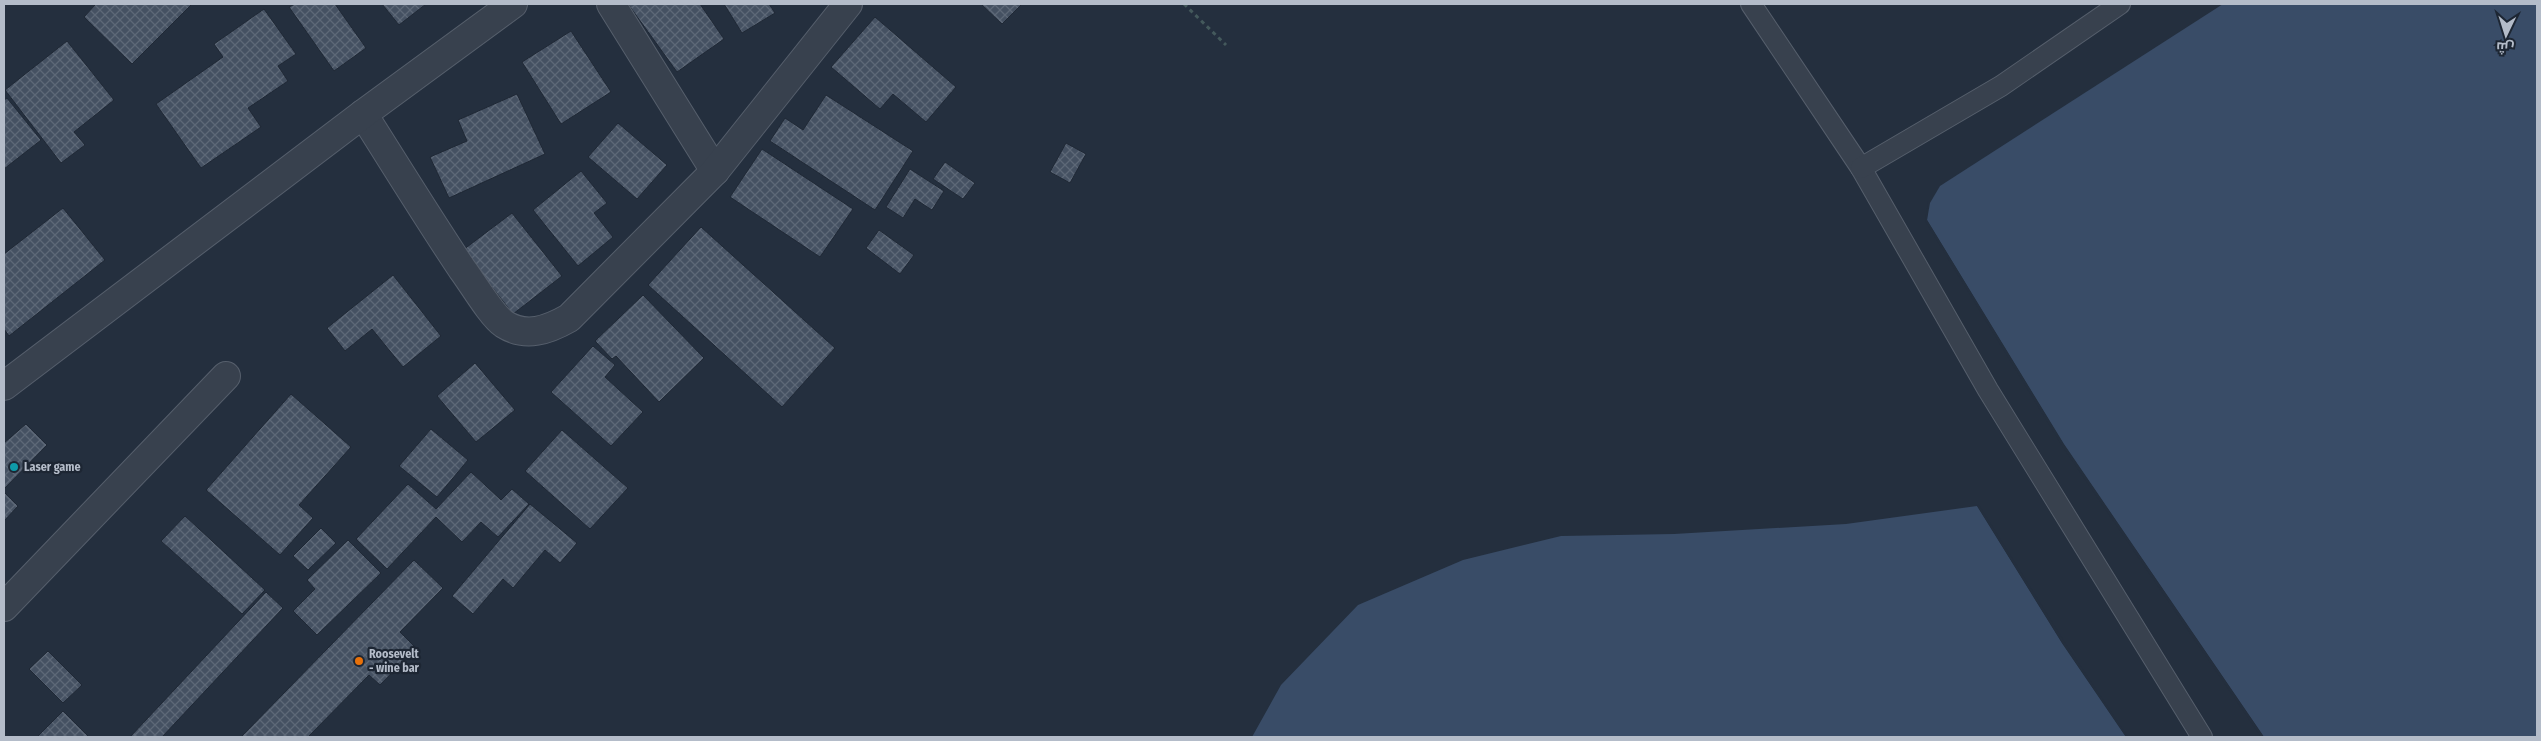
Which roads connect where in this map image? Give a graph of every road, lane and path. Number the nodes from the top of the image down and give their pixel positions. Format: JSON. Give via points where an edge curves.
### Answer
{"nodes":[{"id":1,"x":513,"y":4,"type":"edge"},
{"id":2,"x":611,"y":4,"type":"edge"},
{"id":3,"x":848,"y":4,"type":"edge"},
{"id":4,"x":1184,"y":4,"type":"edge"},
{"id":5,"x":1751,"y":4,"type":"edge"},
{"id":6,"x":2120,"y":4,"type":"edge"},
{"id":7,"x":1226,"y":45,"type":"dead end"},
{"id":8,"x":363,"y":114,"type":"junction"},
{"id":9,"x":1861,"y":168,"type":"junction"},
{"id":10,"x":715,"y":170,"type":"junction"},
{"id":11,"x":226,"y":376,"type":"dead end"},
{"id":12,"x":4,"y":386,"type":"edge"},
{"id":13,"x":4,"y":607,"type":"edge"},
{"id":14,"x":2202,"y":737,"type":"edge"}],
"edges":[{"from":1,"to":8,"type":"street"},
{"from":2,"to":10,"type":"street"},
{"from":3,"to":10,"type":"street"},
{"from":4,"to":7,"type":"path"},
{"from":5,"to":9,"type":"lane"},
{"from":6,"to":9,"type":"lane","via":[[2000,86]]},
{"from":8,"to":10,"type":"street","via":[[480,295],[503,323],[520,330],[534,332],[551,328],[569,318]]},
{"from":8,"to":12,"type":"street"},
{"from":9,"to":14,"type":"lane","via":[[1988,390]]},
{"from":11,"to":13,"type":"street"}]}
